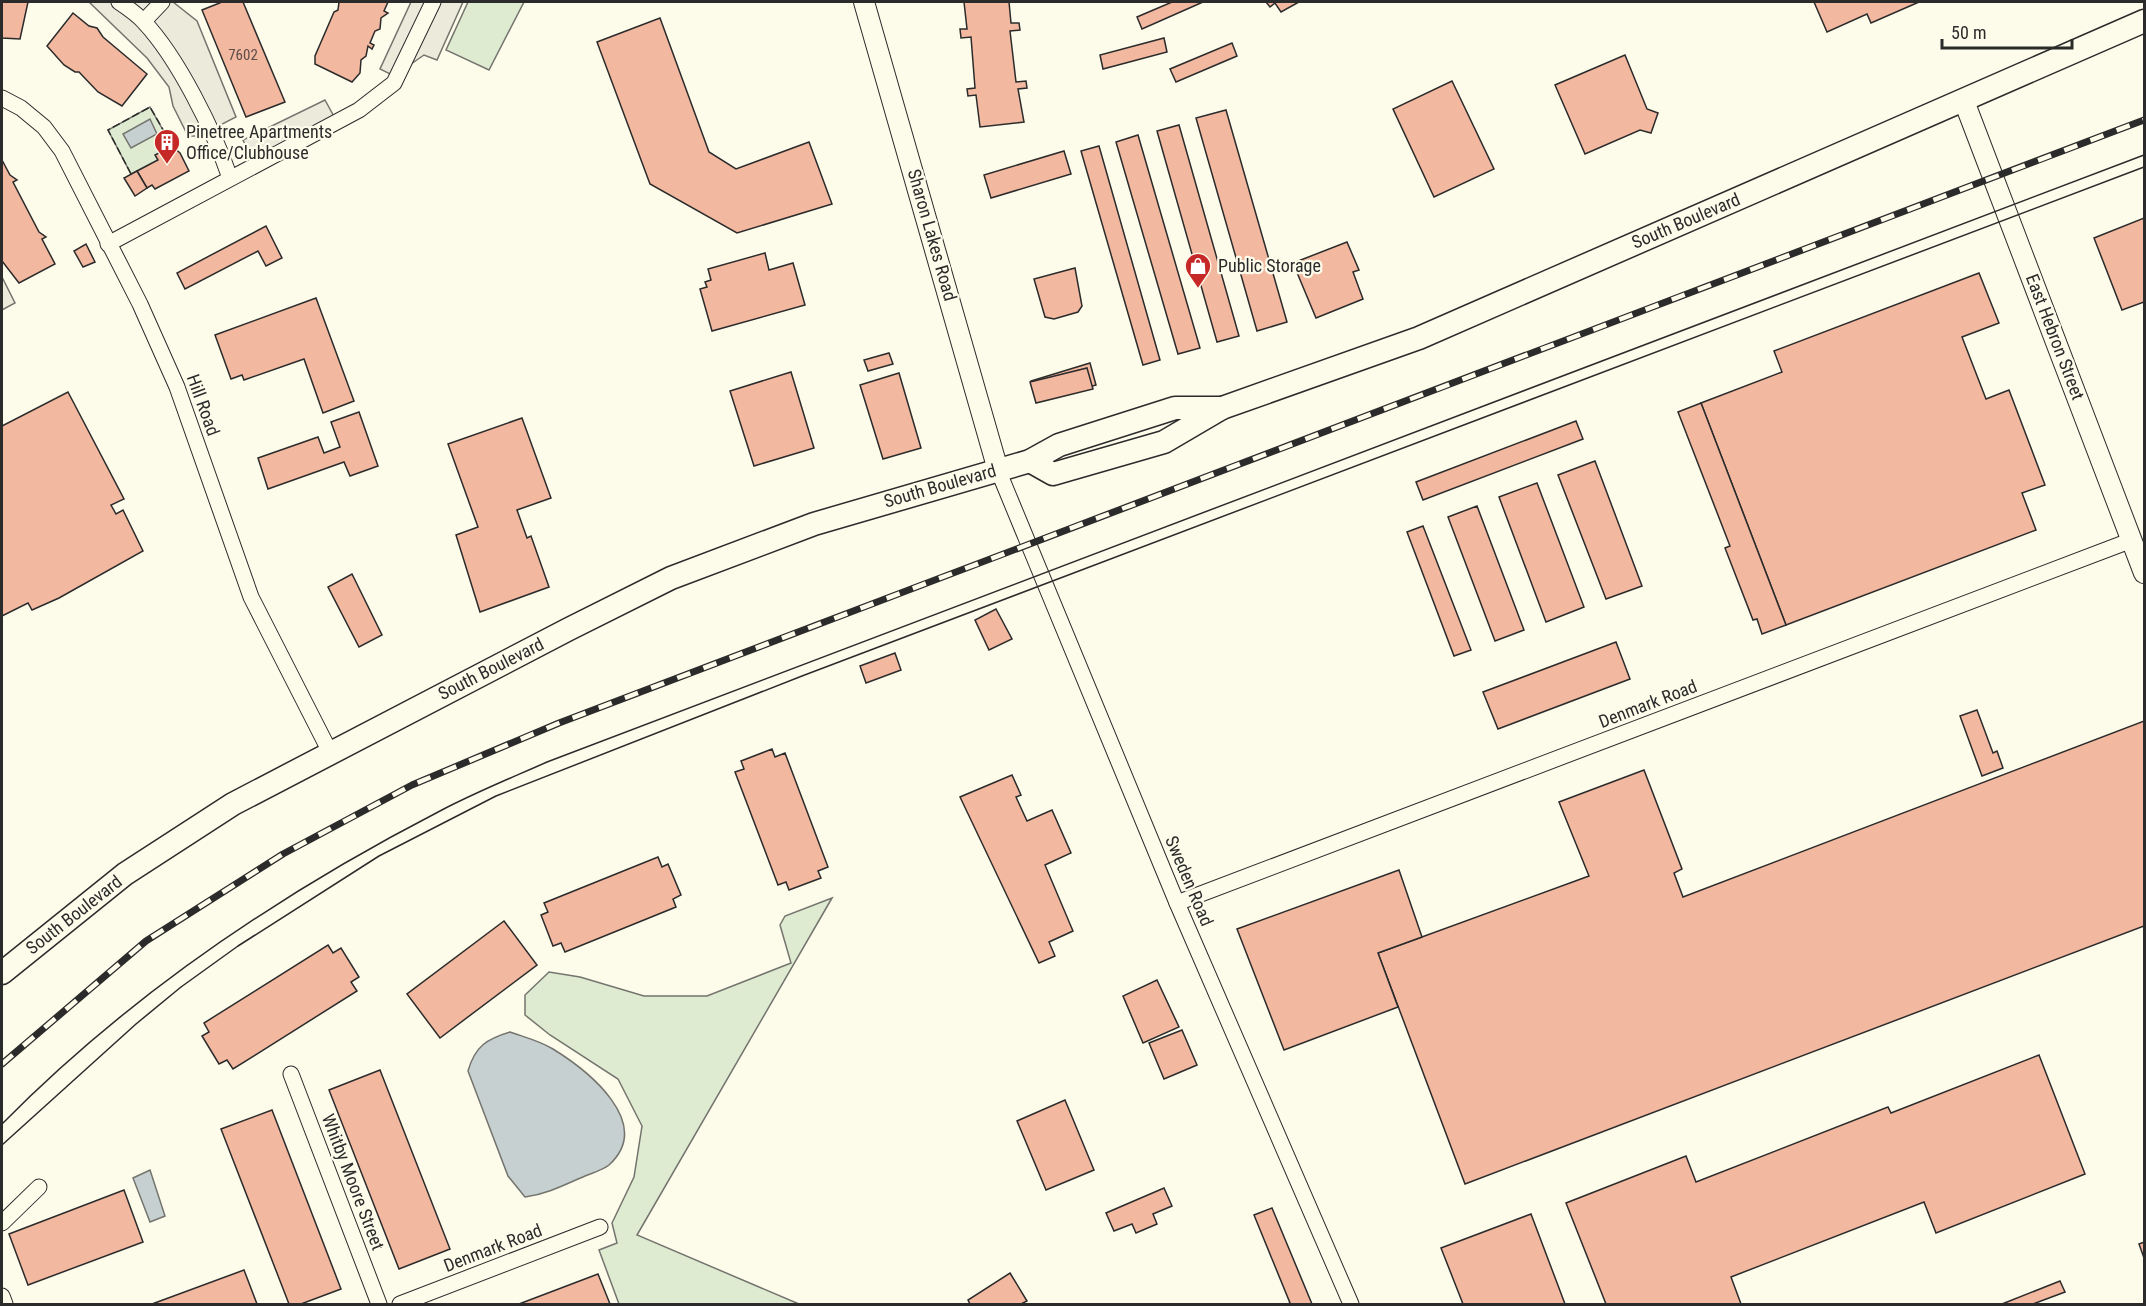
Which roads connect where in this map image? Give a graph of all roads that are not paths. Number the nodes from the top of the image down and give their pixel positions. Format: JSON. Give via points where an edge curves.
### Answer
{"nodes":[{"id":1,"x":119,"y":2,"type":"edge"},
{"id":2,"x":162,"y":2,"type":"edge"},
{"id":3,"x":433,"y":2,"type":"edge"},
{"id":4,"x":864,"y":2,"type":"edge"},
{"id":5,"x":144,"y":21,"type":"junction"},
{"id":6,"x":2145,"y":21,"type":"edge"},
{"id":7,"x":2,"y":98,"type":"edge"},
{"id":8,"x":1964,"y":101,"type":"junction"},
{"id":9,"x":230,"y":178,"type":"junction"},
{"id":10,"x":108,"y":244,"type":"junction"},
{"id":11,"x":998,"y":470,"type":"junction"},
{"id":12,"x":2132,"y":540,"type":"junction"},
{"id":13,"x":2145,"y":573,"type":"edge"},
{"id":14,"x":330,"y":752,"type":"junction"},
{"id":15,"x":1177,"y":903,"type":"junction"},
{"id":16,"x":2,"y":973,"type":"edge"},
{"id":17,"x":291,"y":1074,"type":"dead end"},
{"id":18,"x":39,"y":1187,"type":"dead end"},
{"id":19,"x":2,"y":1222,"type":"edge"},
{"id":20,"x":600,"y":1227,"type":"dead end"},
{"id":21,"x":2,"y":1296,"type":"edge"},
{"id":22,"x":5,"y":1305,"type":"edge"},
{"id":23,"x":379,"y":1305,"type":"edge"},
{"id":24,"x":400,"y":1305,"type":"edge"},
{"id":25,"x":1351,"y":1305,"type":"edge"}],
"edges":[{"from":1,"to":5,"type":"street"},
{"from":2,"to":5,"type":"street"},
{"from":3,"to":9,"type":"street","via":[[394,83],[359,110]]},
{"from":4,"to":11,"type":"street","name":"Sharon Lakes Road"},
{"from":5,"to":9,"type":"street","via":[[173,59],[217,139]]},
{"from":6,"to":8,"type":"main road","name":"South Boulevard"},
{"from":7,"to":10,"type":"street","name":"Hill Road","via":[[44,127],[62,151]]},
{"from":8,"to":11,"type":"main road","name":"South Boulevard","via":[[1419,338],[1222,408],[1175,408],[1059,445]]},
{"from":8,"to":12,"type":"street","name":"East Hebron Street"},
{"from":9,"to":10,"type":"street"},
{"from":10,"to":14,"type":"street","name":"Hill Road","via":[[177,387],[255,608]]},
{"from":11,"to":14,"type":"main road","name":"South Boulevard","via":[[814,524],[671,578]]},
{"from":11,"to":15,"type":"street","name":"Sweden Road"},
{"from":12,"to":13,"type":"street","name":"East Hebron Street"},
{"from":12,"to":15,"type":"street","name":"Denmark Road"},
{"from":14,"to":16,"type":"main road","name":"South Boulevard","via":[[232,804],[160,850],[84,904]]},
{"from":15,"to":25,"type":"street","name":"Sweden Road"},
{"from":17,"to":23,"type":"street","name":"Whitby Moore Street"},
{"from":18,"to":19,"type":"street"},
{"from":20,"to":24,"type":"street","name":"Denmark Road"},
{"from":21,"to":22,"type":"street"}]}
